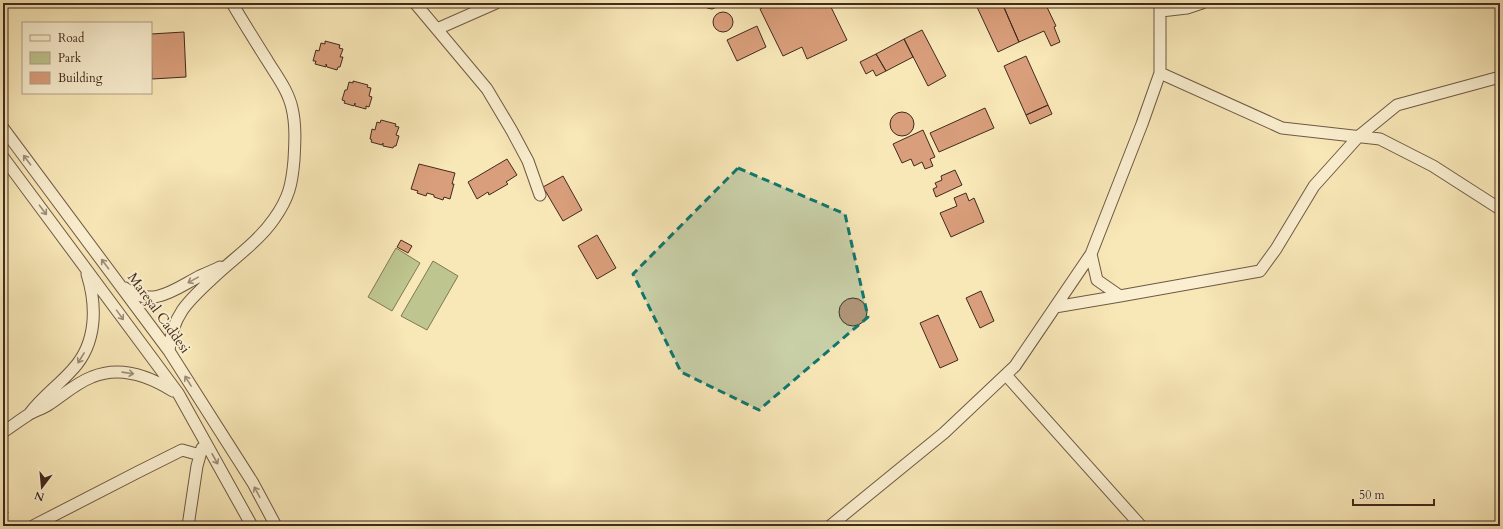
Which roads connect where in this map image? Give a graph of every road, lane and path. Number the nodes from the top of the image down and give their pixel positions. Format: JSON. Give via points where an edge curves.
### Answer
{"nodes":[{"id":1,"x":232,"y":3,"type":"edge"},
{"id":2,"x":415,"y":3,"type":"edge"},
{"id":3,"x":496,"y":3,"type":"edge"},
{"id":4,"x":1202,"y":3,"type":"edge"},
{"id":5,"x":1160,"y":7,"type":"edge"},
{"id":6,"x":437,"y":29,"type":"junction"},
{"id":7,"x":1160,"y":73,"type":"junction"},
{"id":8,"x":1500,"y":77,"type":"edge"},
{"id":9,"x":3,"y":128,"type":"edge"},
{"id":10,"x":1359,"y":136,"type":"junction"},
{"id":11,"x":3,"y":157,"type":"edge"},
{"id":12,"x":540,"y":194,"type":"dead end"},
{"id":13,"x":1500,"y":209,"type":"edge"},
{"id":14,"x":1091,"y":254,"type":"junction"},
{"id":15,"x":228,"y":263,"type":"junction"},
{"id":16,"x":85,"y":267,"type":"junction"},
{"id":17,"x":118,"y":283,"type":"junction"},
{"id":18,"x":1120,"y":296,"type":"junction"},
{"id":19,"x":1055,"y":308,"type":"junction"},
{"id":20,"x":169,"y":351,"type":"junction"},
{"id":21,"x":1006,"y":375,"type":"junction"},
{"id":22,"x":178,"y":394,"type":"junction"},
{"id":23,"x":30,"y":414,"type":"junction"},
{"id":24,"x":3,"y":432,"type":"edge"},
{"id":25,"x":204,"y":440,"type":"junction"},
{"id":26,"x":200,"y":455,"type":"junction"},
{"id":27,"x":33,"y":526,"type":"edge"},
{"id":28,"x":188,"y":526,"type":"edge"},
{"id":29,"x":252,"y":526,"type":"edge"},
{"id":30,"x":276,"y":526,"type":"edge"},
{"id":31,"x":830,"y":526,"type":"edge"},
{"id":32,"x":1142,"y":526,"type":"edge"}],
"edges":[{"from":1,"to":15,"type":"street","via":[[283,85],[292,108],[295,139],[292,181],[282,207],[257,239]]},
{"from":2,"to":6,"type":"street"},
{"from":3,"to":6,"type":"street"},
{"from":4,"to":5,"type":"street","via":[[1187,8]]},
{"from":5,"to":7,"type":"street"},
{"from":6,"to":12,"type":"street","via":[[487,89],[528,161]]},
{"from":7,"to":10,"type":"street","via":[[1282,128]]},
{"from":7,"to":14,"type":"street"},
{"from":8,"to":10,"type":"street","via":[[1398,105]]},
{"from":17,"to":9,"type":"street","name":"Mareşal Caddesi","one_way":true},
{"from":10,"to":13,"type":"street","via":[[1380,139],[1433,166]]},
{"from":10,"to":18,"type":"street","via":[[1314,186],[1260,271]]},
{"from":11,"to":16,"type":"street","one_way":true},
{"from":14,"to":18,"type":"street","via":[[1096,280]]},
{"from":14,"to":19,"type":"street"},
{"from":15,"to":17,"type":"street","one_way":true,"via":[[169,293],[154,297],[137,295]]},
{"from":15,"to":20,"type":"street","via":[[184,307],[174,324]]},
{"from":16,"to":22,"type":"street","one_way":true},
{"from":16,"to":23,"type":"street","one_way":true,"via":[[94,309],[89,341],[72,370]]},
{"from":17,"to":20,"type":"street","name":"Mareşal Caddesi"},
{"from":18,"to":19,"type":"street"},
{"from":19,"to":21,"type":"street"},
{"from":30,"to":20,"type":"street","name":"Mareşal Caddesi","one_way":true,"via":[[253,483]]},
{"from":21,"to":31,"type":"street","via":[[944,433]]},
{"from":21,"to":32,"type":"street"},
{"from":23,"to":22,"type":"street","one_way":true,"via":[[80,383],[106,373],[145,376]]},
{"from":22,"to":25,"type":"street"},
{"from":23,"to":24,"type":"street"},
{"from":25,"to":26,"type":"street"},
{"from":25,"to":29,"type":"street","one_way":true},
{"from":26,"to":27,"type":"street","via":[[182,450]]},
{"from":26,"to":28,"type":"street"}]}
